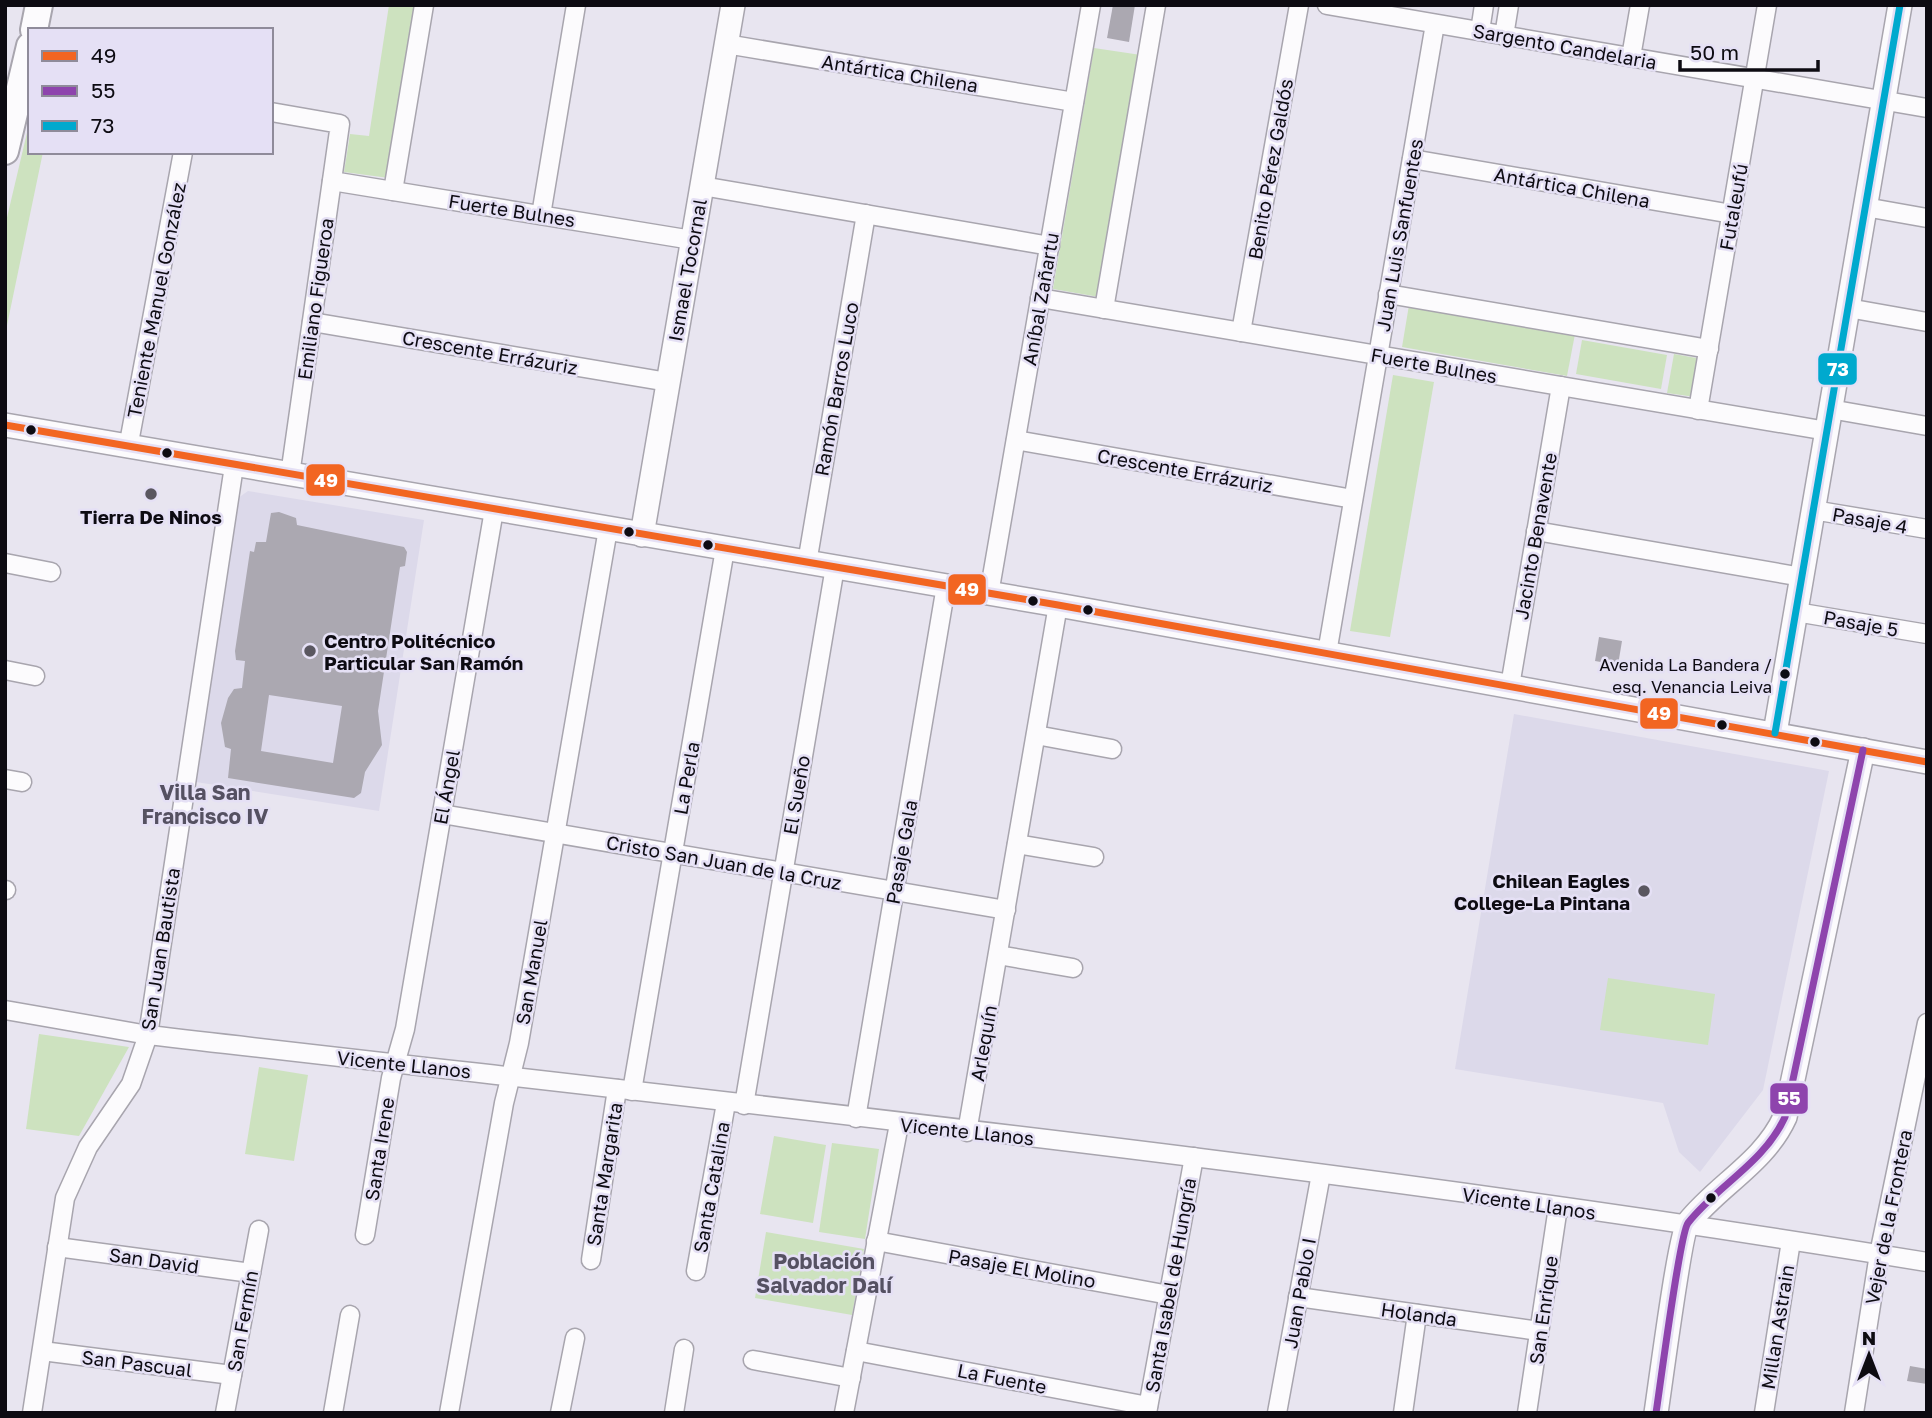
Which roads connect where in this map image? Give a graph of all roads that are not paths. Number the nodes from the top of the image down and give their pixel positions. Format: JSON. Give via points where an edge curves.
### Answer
{"nodes":[{"id":1,"x":39,"y":5,"type":"edge"},
{"id":2,"x":424,"y":5,"type":"edge"},
{"id":3,"x":576,"y":5,"type":"edge"},
{"id":4,"x":733,"y":5,"type":"edge"},
{"id":5,"x":1091,"y":5,"type":"edge"},
{"id":6,"x":1156,"y":5,"type":"edge"},
{"id":7,"x":1299,"y":5,"type":"edge"},
{"id":8,"x":1327,"y":5,"type":"edge"},
{"id":9,"x":1484,"y":5,"type":"edge"},
{"id":10,"x":1509,"y":5,"type":"edge"},
{"id":11,"x":1640,"y":5,"type":"edge"},
{"id":12,"x":1767,"y":5,"type":"edge"},
{"id":13,"x":1900,"y":5,"type":"edge"},
{"id":14,"x":1435,"y":24,"type":"junction"},
{"id":15,"x":34,"y":28,"type":"edge"},
{"id":16,"x":1480,"y":31,"type":"junction"},
{"id":17,"x":1504,"y":36,"type":"junction"},
{"id":18,"x":726,"y":44,"type":"junction"},
{"id":19,"x":1631,"y":57,"type":"junction"},
{"id":20,"x":28,"y":63,"type":"edge"},
{"id":21,"x":1755,"y":78,"type":"junction"},
{"id":22,"x":1884,"y":100,"type":"junction"},
{"id":23,"x":1074,"y":102,"type":"junction"},
{"id":24,"x":1927,"y":108,"type":"edge"},
{"id":25,"x":273,"y":112,"type":"edge"},
{"id":26,"x":5,"y":151,"type":"edge"},
{"id":27,"x":183,"y":154,"type":"edge"},
{"id":28,"x":1412,"y":159,"type":"junction"},
{"id":29,"x":332,"y":181,"type":"junction"},
{"id":30,"x":702,"y":186,"type":"junction"},
{"id":31,"x":393,"y":191,"type":"junction"},
{"id":32,"x":1865,"y":208,"type":"junction"},
{"id":33,"x":1732,"y":214,"type":"junction"},
{"id":34,"x":541,"y":215,"type":"junction"},
{"id":35,"x":866,"y":215,"type":"junction"},
{"id":36,"x":1927,"y":218,"type":"edge"},
{"id":37,"x":692,"y":240,"type":"junction"},
{"id":38,"x":1050,"y":246,"type":"junction"},
{"id":39,"x":1388,"y":294,"type":"junction"},
{"id":40,"x":1040,"y":298,"type":"junction"},
{"id":41,"x":1848,"y":308,"type":"junction"},
{"id":42,"x":1104,"y":309,"type":"junction"},
{"id":43,"x":312,"y":322,"type":"junction"},
{"id":44,"x":1927,"y":322,"type":"edge"},
{"id":45,"x":1241,"y":332,"type":"junction"},
{"id":46,"x":1709,"y":349,"type":"junction"},
{"id":47,"x":1378,"y":355,"type":"junction"},
{"id":48,"x":668,"y":382,"type":"junction"},
{"id":49,"x":1561,"y":386,"type":"junction"},
{"id":50,"x":1698,"y":410,"type":"junction"},
{"id":51,"x":1829,"y":420,"type":"junction"},
{"id":52,"x":5,"y":425,"type":"edge"},
{"id":53,"x":1927,"y":426,"type":"edge"},
{"id":54,"x":1016,"y":440,"type":"junction"},
{"id":55,"x":128,"y":448,"type":"junction"},
{"id":56,"x":234,"y":466,"type":"junction"},
{"id":57,"x":290,"y":475,"type":"junction"},
{"id":58,"x":1353,"y":499,"type":"junction"},
{"id":59,"x":494,"y":510,"type":"junction"},
{"id":60,"x":1813,"y":510,"type":"junction"},
{"id":61,"x":608,"y":529,"type":"junction"},
{"id":62,"x":1927,"y":529,"type":"edge"},
{"id":63,"x":1536,"y":531,"type":"junction"},
{"id":64,"x":642,"y":535,"type":"junction"},
{"id":65,"x":725,"y":549,"type":"junction"},
{"id":66,"x":5,"y":563,"type":"edge"},
{"id":67,"x":807,"y":563,"type":"junction"},
{"id":68,"x":835,"y":567,"type":"junction"},
{"id":69,"x":51,"y":572,"type":"dead end"},
{"id":70,"x":1802,"y":577,"type":"junction"},
{"id":71,"x":946,"y":586,"type":"junction"},
{"id":72,"x":989,"y":594,"type":"junction"},
{"id":73,"x":1058,"y":605,"type":"junction"},
{"id":74,"x":1796,"y":612,"type":"junction"},
{"id":75,"x":1927,"y":634,"type":"edge"},
{"id":76,"x":1326,"y":653,"type":"junction"},
{"id":77,"x":5,"y":670,"type":"edge"},
{"id":78,"x":35,"y":676,"type":"dead end"},
{"id":79,"x":1510,"y":685,"type":"junction"},
{"id":80,"x":1775,"y":733,"type":"junction"},
{"id":81,"x":1036,"y":735,"type":"junction"},
{"id":82,"x":1112,"y":749,"type":"dead end"},
{"id":83,"x":1863,"y":750,"type":"junction"},
{"id":84,"x":1927,"y":762,"type":"edge"},
{"id":85,"x":442,"y":814,"type":"junction"},
{"id":86,"x":555,"y":834,"type":"junction"},
{"id":87,"x":1017,"y":844,"type":"junction"},
{"id":88,"x":673,"y":853,"type":"junction"},
{"id":89,"x":1094,"y":857,"type":"dead end"},
{"id":90,"x":783,"y":872,"type":"junction"},
{"id":91,"x":895,"y":891,"type":"junction"},
{"id":92,"x":1006,"y":910,"type":"junction"},
{"id":93,"x":998,"y":956,"type":"junction"},
{"id":94,"x":1073,"y":968,"type":"dead end"},
{"id":95,"x":5,"y":1010,"type":"edge"},
{"id":96,"x":1927,"y":1023,"type":"edge"},
{"id":97,"x":148,"y":1035,"type":"junction"},
{"id":98,"x":397,"y":1064,"type":"junction"},
{"id":99,"x":512,"y":1076,"type":"junction"},
{"id":100,"x":624,"y":1090,"type":"junction"},
{"id":101,"x":726,"y":1103,"type":"junction"},
{"id":102,"x":744,"y":1105,"type":"junction"},
{"id":103,"x":856,"y":1118,"type":"junction"},
{"id":104,"x":899,"y":1124,"type":"junction"},
{"id":105,"x":968,"y":1132,"type":"junction"},
{"id":106,"x":1194,"y":1157,"type":"junction"},
{"id":107,"x":1321,"y":1174,"type":"junction"},
{"id":108,"x":1558,"y":1207,"type":"junction"},
{"id":109,"x":1686,"y":1225,"type":"junction"},
{"id":110,"x":259,"y":1230,"type":"dead end"},
{"id":111,"x":365,"y":1235,"type":"dead end"},
{"id":112,"x":876,"y":1241,"type":"junction"},
{"id":113,"x":1791,"y":1241,"type":"junction"},
{"id":114,"x":57,"y":1247,"type":"junction"},
{"id":115,"x":1879,"y":1254,"type":"junction"},
{"id":116,"x":591,"y":1260,"type":"dead end"},
{"id":117,"x":1927,"y":1262,"type":"edge"},
{"id":118,"x":696,"y":1271,"type":"dead end"},
{"id":119,"x":251,"y":1273,"type":"junction"},
{"id":120,"x":1169,"y":1295,"type":"junction"},
{"id":121,"x":1298,"y":1297,"type":"junction"},
{"id":122,"x":1418,"y":1314,"type":"junction"},
{"id":123,"x":351,"y":1315,"type":"dead end"},
{"id":124,"x":1539,"y":1331,"type":"junction"},
{"id":125,"x":575,"y":1338,"type":"dead end"},
{"id":126,"x":684,"y":1349,"type":"dead end"},
{"id":127,"x":42,"y":1351,"type":"junction"},
{"id":128,"x":856,"y":1351,"type":"junction"},
{"id":129,"x":753,"y":1360,"type":"dead end"},
{"id":130,"x":232,"y":1375,"type":"junction"},
{"id":131,"x":850,"y":1378,"type":"junction"},
{"id":132,"x":1147,"y":1409,"type":"edge"},
{"id":133,"x":32,"y":1413,"type":"edge"},
{"id":134,"x":225,"y":1413,"type":"edge"},
{"id":135,"x":333,"y":1413,"type":"edge"},
{"id":136,"x":449,"y":1413,"type":"edge"},
{"id":137,"x":560,"y":1413,"type":"edge"},
{"id":138,"x":674,"y":1413,"type":"edge"},
{"id":139,"x":844,"y":1413,"type":"edge"},
{"id":140,"x":1277,"y":1413,"type":"edge"},
{"id":141,"x":1403,"y":1413,"type":"edge"},
{"id":142,"x":1527,"y":1413,"type":"edge"},
{"id":143,"x":1656,"y":1413,"type":"edge"},
{"id":144,"x":1764,"y":1413,"type":"edge"},
{"id":145,"x":1854,"y":1413,"type":"edge"}],
"edges":[{"from":1,"to":15,"type":"main road"},
{"from":2,"to":31,"type":"street"},
{"from":3,"to":34,"type":"street"},
{"from":4,"to":18,"type":"street","name":"Ismael Tocornal"},
{"from":5,"to":23,"type":"street","name":"Aníbal Zañartu"},
{"from":6,"to":42,"type":"street"},
{"from":7,"to":45,"type":"street","name":"Benito Pérez Galdós"},
{"from":8,"to":14,"type":"street","name":"Sargento Candelaria"},
{"from":9,"to":16,"type":"street"},
{"from":10,"to":17,"type":"street"},
{"from":11,"to":19,"type":"street"},
{"from":12,"to":21,"type":"street","name":"Futaleufú"},
{"from":13,"to":22,"type":"street"},
{"from":14,"to":16,"type":"street","name":"Sargento Candelaria"},
{"from":14,"to":28,"type":"street","name":"Juan Luis Sanfuentes"},
{"from":16,"to":17,"type":"street","name":"Sargento Candelaria"},
{"from":17,"to":19,"type":"street","name":"Sargento Candelaria"},
{"from":18,"to":23,"type":"street","name":"Antártica Chilena"},
{"from":18,"to":30,"type":"street","name":"Ismael Tocornal"},
{"from":19,"to":21,"type":"street","name":"Sargento Candelaria"},
{"from":20,"to":26,"type":"main road"},
{"from":21,"to":22,"type":"street","name":"Sargento Candelaria"},
{"from":21,"to":33,"type":"street","name":"Futaleufú"},
{"from":22,"to":24,"type":"street","name":"Sargento Candelaria"},
{"from":22,"to":32,"type":"street"},
{"from":23,"to":38,"type":"street","name":"Aníbal Zañartu"},
{"from":25,"to":29,"type":"street","name":"Emiliano Figueroa","via":[[340,124]]},
{"from":27,"to":55,"type":"street","name":"Teniente Manuel González"},
{"from":28,"to":33,"type":"street","name":"Antártica Chilena"},
{"from":28,"to":39,"type":"street","name":"Juan Luis Sanfuentes"},
{"from":29,"to":31,"type":"street","name":"Fuerte Bulnes"},
{"from":29,"to":43,"type":"street","name":"Emiliano Figueroa"},
{"from":30,"to":35,"type":"street"},
{"from":30,"to":37,"type":"street","name":"Ismael Tocornal"},
{"from":31,"to":34,"type":"street","name":"Fuerte Bulnes"},
{"from":32,"to":36,"type":"street"},
{"from":32,"to":41,"type":"street"},
{"from":33,"to":46,"type":"street","name":"Futaleufú"},
{"from":34,"to":37,"type":"street","name":"Fuerte Bulnes"},
{"from":35,"to":38,"type":"street"},
{"from":35,"to":67,"type":"street","name":"Ramón Barros Luco"},
{"from":37,"to":48,"type":"street","name":"Ismael Tocornal"},
{"from":38,"to":40,"type":"street","name":"Aníbal Zañartu"},
{"from":39,"to":46,"type":"street"},
{"from":39,"to":47,"type":"street","name":"Juan Luis Sanfuentes"},
{"from":40,"to":42,"type":"street","name":"Fuerte Bulnes"},
{"from":40,"to":54,"type":"street","name":"Aníbal Zañartu"},
{"from":41,"to":44,"type":"street"},
{"from":41,"to":51,"type":"street"},
{"from":42,"to":45,"type":"street","name":"Fuerte Bulnes"},
{"from":43,"to":48,"type":"street","name":"Crescente Errázuriz"},
{"from":43,"to":57,"type":"street","name":"Emiliano Figueroa"},
{"from":45,"to":47,"type":"street","name":"Fuerte Bulnes"},
{"from":46,"to":50,"type":"street","name":"Futaleufú"},
{"from":47,"to":49,"type":"street","name":"Fuerte Bulnes"},
{"from":47,"to":58,"type":"street","name":"Juan Luis Sanfuentes"},
{"from":48,"to":64,"type":"street","name":"Ismael Tocornal"},
{"from":49,"to":50,"type":"street","name":"Fuerte Bulnes"},
{"from":49,"to":63,"type":"street","name":"Jacinto Benavente"},
{"from":50,"to":51,"type":"street","name":"Fuerte Bulnes"},
{"from":51,"to":53,"type":"street","name":"Fuerte Bulnes"},
{"from":51,"to":60,"type":"street"},
{"from":52,"to":55,"type":"street"},
{"from":54,"to":58,"type":"street","name":"Crescente Errázuriz"},
{"from":54,"to":72,"type":"street","name":"Aníbal Zañartu"},
{"from":55,"to":56,"type":"street"},
{"from":56,"to":57,"type":"street"},
{"from":56,"to":97,"type":"street","name":"San Juan Bautista"},
{"from":57,"to":59,"type":"street"},
{"from":58,"to":76,"type":"street","name":"Juan Luis Sanfuentes"},
{"from":59,"to":61,"type":"street"},
{"from":59,"to":85,"type":"street","name":"El Ángel"},
{"from":60,"to":62,"type":"street","name":"Pasaje 4"},
{"from":60,"to":70,"type":"street"},
{"from":61,"to":64,"type":"street"},
{"from":61,"to":86,"type":"street","name":"San Manuel"},
{"from":63,"to":70,"type":"street"},
{"from":63,"to":79,"type":"street","name":"Jacinto Benavente"},
{"from":64,"to":65,"type":"street"},
{"from":65,"to":67,"type":"street"},
{"from":65,"to":88,"type":"street","name":"La Perla"},
{"from":66,"to":69,"type":"street"},
{"from":67,"to":68,"type":"street"},
{"from":68,"to":71,"type":"street"},
{"from":68,"to":90,"type":"street","name":"El Sueño"},
{"from":70,"to":74,"type":"street"},
{"from":71,"to":72,"type":"street"},
{"from":71,"to":91,"type":"street","name":"Pasaje Gala"},
{"from":72,"to":73,"type":"street"},
{"from":73,"to":76,"type":"street"},
{"from":73,"to":81,"type":"street","name":"Arlequín"},
{"from":74,"to":75,"type":"street","name":"Pasaje 5"},
{"from":74,"to":80,"type":"street"},
{"from":76,"to":79,"type":"street"},
{"from":77,"to":78,"type":"street"},
{"from":79,"to":80,"type":"street"},
{"from":80,"to":83,"type":"street"},
{"from":81,"to":82,"type":"street"},
{"from":81,"to":87,"type":"street","name":"Arlequín"},
{"from":83,"to":84,"type":"street"},
{"from":83,"to":109,"type":"street","via":[[1785,1117],[1753,1162]]},
{"from":85,"to":86,"type":"street","name":"Cristo San Juan de la Cruz"},
{"from":85,"to":98,"type":"street","name":"El Ángel"},
{"from":86,"to":88,"type":"street","name":"Cristo San Juan de la Cruz"},
{"from":86,"to":99,"type":"street","name":"San Manuel"},
{"from":87,"to":89,"type":"street"},
{"from":87,"to":92,"type":"street","name":"Arlequín"},
{"from":88,"to":90,"type":"street","name":"Cristo San Juan de la Cruz"},
{"from":88,"to":100,"type":"street","name":"La Perla"},
{"from":90,"to":91,"type":"street","name":"Cristo San Juan de la Cruz"},
{"from":90,"to":102,"type":"street","name":"El Sueño"},
{"from":91,"to":92,"type":"street","name":"Cristo San Juan de la Cruz"},
{"from":91,"to":103,"type":"street","name":"Pasaje Gala"},
{"from":92,"to":93,"type":"street","name":"Arlequín"},
{"from":93,"to":94,"type":"street"},
{"from":93,"to":105,"type":"street","name":"Arlequín"},
{"from":95,"to":97,"type":"street","name":"Vicente Llanos"},
{"from":96,"to":115,"type":"street","name":"Vejer de la Frontera"},
{"from":97,"to":98,"type":"street","name":"Vicente Llanos"},
{"from":97,"to":114,"type":"street","name":"San Juan Bautista","via":[[131,1084],[78,1164],[65,1198]]},
{"from":98,"to":99,"type":"street","name":"Vicente Llanos"},
{"from":98,"to":111,"type":"street","name":"Santa Irene"},
{"from":99,"to":100,"type":"street","name":"Vicente Llanos"},
{"from":99,"to":136,"type":"street","name":"San Manuel"},
{"from":100,"to":101,"type":"street","name":"Vicente Llanos"},
{"from":100,"to":116,"type":"street","name":"Santa Margarita"},
{"from":101,"to":102,"type":"street","name":"Vicente Llanos"},
{"from":101,"to":118,"type":"street","name":"Santa Catalina"},
{"from":102,"to":103,"type":"street","name":"Vicente Llanos"},
{"from":103,"to":104,"type":"street","name":"Vicente Llanos"},
{"from":104,"to":105,"type":"street","name":"Vicente Llanos"},
{"from":104,"to":112,"type":"street"},
{"from":105,"to":106,"type":"street","name":"Vicente Llanos"},
{"from":106,"to":107,"type":"street","name":"Vicente Llanos"},
{"from":106,"to":120,"type":"street","name":"Santa Isabel de Hungría"},
{"from":107,"to":108,"type":"street","name":"Vicente Llanos"},
{"from":107,"to":121,"type":"street","name":"Juan Pablo I"},
{"from":108,"to":109,"type":"street","name":"Vicente Llanos"},
{"from":108,"to":124,"type":"street","name":"San Enrique"},
{"from":109,"to":113,"type":"street","name":"Vicente Llanos"},
{"from":109,"to":143,"type":"street"},
{"from":110,"to":119,"type":"street","name":"San Fermín"},
{"from":112,"to":120,"type":"street","name":"Pasaje El Molino"},
{"from":112,"to":128,"type":"street"},
{"from":113,"to":115,"type":"street","name":"Vicente Llanos"},
{"from":113,"to":144,"type":"street","name":"Millan Astrain"},
{"from":114,"to":119,"type":"street","name":"San David"},
{"from":114,"to":127,"type":"street","name":"San Juan Bautista"},
{"from":115,"to":117,"type":"street","name":"Vicente Llanos"},
{"from":115,"to":145,"type":"street","name":"Vejer de la Frontera"},
{"from":119,"to":130,"type":"street","name":"San Fermín"},
{"from":120,"to":132,"type":"street","name":"Santa Isabel de Hungría"},
{"from":121,"to":122,"type":"street","name":"Holanda"},
{"from":121,"to":140,"type":"street","name":"Juan Pablo I"},
{"from":122,"to":124,"type":"street","name":"Holanda"},
{"from":122,"to":141,"type":"street"},
{"from":123,"to":135,"type":"street"},
{"from":124,"to":142,"type":"street","name":"San Enrique"},
{"from":125,"to":137,"type":"street"},
{"from":126,"to":138,"type":"street"},
{"from":127,"to":130,"type":"street","name":"San Pascual"},
{"from":127,"to":133,"type":"street","name":"San Juan Bautista"},
{"from":128,"to":131,"type":"street"},
{"from":128,"to":132,"type":"street","name":"La Fuente"},
{"from":129,"to":131,"type":"street"},
{"from":130,"to":134,"type":"street","name":"San Fermín"},
{"from":131,"to":139,"type":"street"}]}
